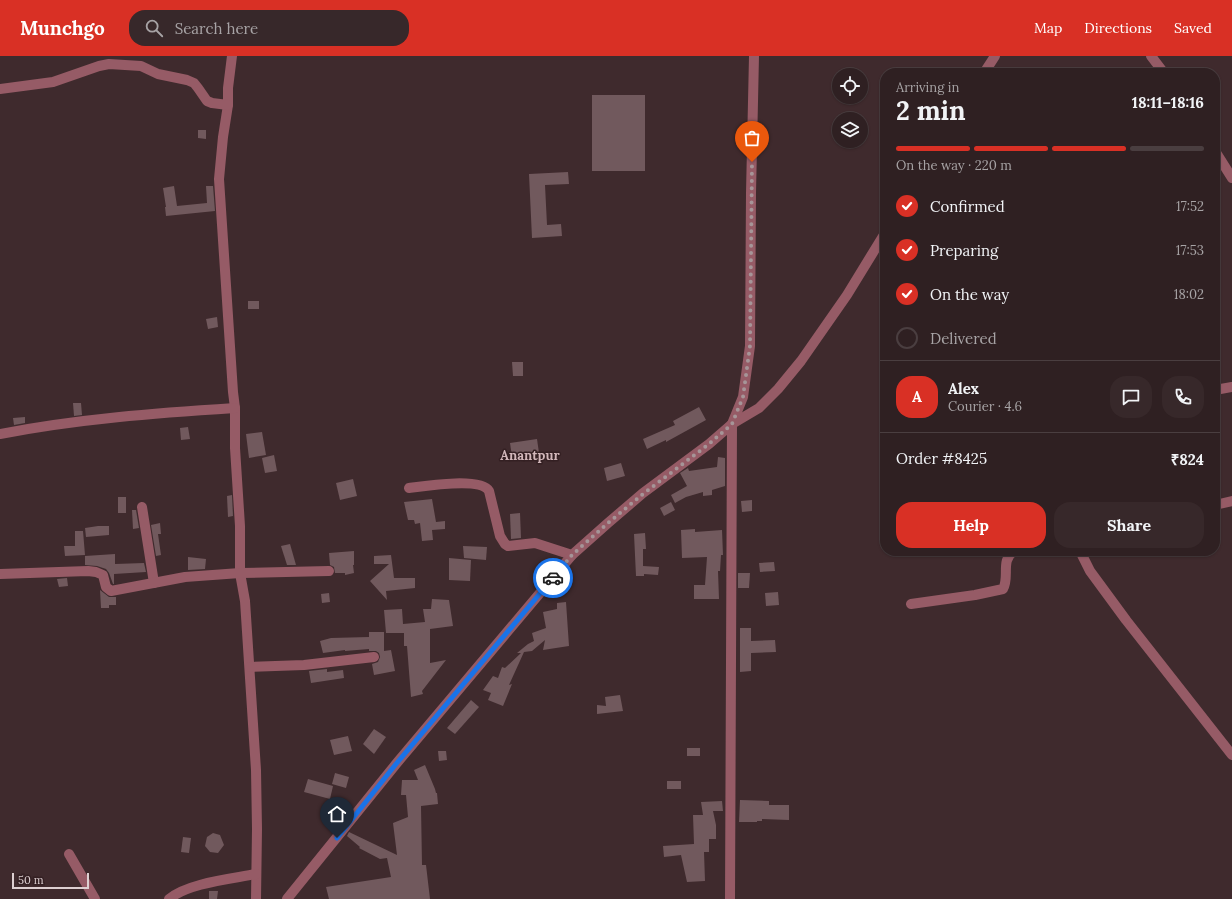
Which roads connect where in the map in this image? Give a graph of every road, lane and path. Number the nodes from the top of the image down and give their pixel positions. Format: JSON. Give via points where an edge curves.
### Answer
{"nodes":[{"id":1,"x":232,"y":56,"type":"edge"},
{"id":2,"x":754,"y":56,"type":"edge"},
{"id":3,"x":995,"y":56,"type":"edge"},
{"id":4,"x":1151,"y":56,"type":"edge"},
{"id":5,"x":987,"y":68,"type":"edge"},
{"id":6,"x":1160,"y":68,"type":"edge"},
{"id":7,"x":0,"y":89,"type":"edge"},
{"id":8,"x":228,"y":105,"type":"junction"},
{"id":9,"x":1220,"y":159,"type":"edge"},
{"id":10,"x":1232,"y":178,"type":"edge"},
{"id":11,"x":880,"y":241,"type":"edge"},
{"id":12,"x":1232,"y":387,"type":"edge"},
{"id":13,"x":1220,"y":389,"type":"edge"},
{"id":14,"x":235,"y":408,"type":"junction"},
{"id":15,"x":732,"y":424,"type":"junction"},
{"id":16,"x":0,"y":434,"type":"edge"},
{"id":17,"x":409,"y":488,"type":"dead end"},
{"id":18,"x":1232,"y":501,"type":"edge"},
{"id":19,"x":1220,"y":504,"type":"edge"},
{"id":20,"x":142,"y":507,"type":"dead end"},
{"id":21,"x":572,"y":555,"type":"junction"},
{"id":22,"x":1009,"y":556,"type":"edge"},
{"id":23,"x":1082,"y":556,"type":"edge"},
{"id":24,"x":329,"y":571,"type":"dead end"},
{"id":25,"x":240,"y":573,"type":"junction"},
{"id":26,"x":0,"y":574,"type":"edge"},
{"id":27,"x":154,"y":583,"type":"junction"},
{"id":28,"x":911,"y":604,"type":"dead end"},
{"id":29,"x":374,"y":656,"type":"dead end"},
{"id":30,"x":250,"y":667,"type":"junction"},
{"id":31,"x":1232,"y":755,"type":"edge"},
{"id":32,"x":69,"y":854,"type":"dead end"},
{"id":33,"x":256,"y":874,"type":"junction"},
{"id":34,"x":95,"y":899,"type":"edge"},
{"id":35,"x":169,"y":899,"type":"edge"},
{"id":36,"x":256,"y":899,"type":"edge"},
{"id":37,"x":287,"y":899,"type":"edge"},
{"id":38,"x":730,"y":899,"type":"edge"}],
"edges":[{"from":1,"to":8,"type":"street"},
{"from":2,"to":15,"type":"street","via":[[750,346],[743,397]]},
{"from":3,"to":5,"type":"street"},
{"from":4,"to":6,"type":"street"},
{"from":7,"to":8,"type":"street","via":[[53,82],[109,64],[141,66],[158,74],[194,83],[207,101]]},
{"from":8,"to":14,"type":"street","via":[[219,179]]},
{"from":9,"to":10,"type":"street"},
{"from":11,"to":15,"type":"street","via":[[847,295],[801,361],[759,408]]},
{"from":12,"to":13,"type":"street"},
{"from":14,"to":16,"type":"street","via":[[111,417]]},
{"from":14,"to":25,"type":"street","via":[[234,448],[240,526]]},
{"from":15,"to":21,"type":"street","via":[[643,494]]},
{"from":15,"to":38,"type":"street"},
{"from":17,"to":21,"type":"street","via":[[469,483],[483,485],[488,491],[500,536],[505,544],[508,546],[535,543]]},
{"from":18,"to":19,"type":"street"},
{"from":20,"to":27,"type":"street"},
{"from":21,"to":37,"type":"street","via":[[396,764]]},
{"from":22,"to":28,"type":"street","via":[[1003,589]]},
{"from":23,"to":31,"type":"street","via":[[1090,571],[1126,620]]},
{"from":24,"to":25,"type":"street"},
{"from":25,"to":27,"type":"street","via":[[185,577]]},
{"from":25,"to":30,"type":"street"},
{"from":26,"to":27,"type":"street","via":[[96,572],[104,575],[106,586],[111,591]]},
{"from":29,"to":30,"type":"street","via":[[304,665]]},
{"from":30,"to":33,"type":"street","via":[[256,770]]},
{"from":32,"to":34,"type":"street"},
{"from":33,"to":35,"type":"street","via":[[191,887]]},
{"from":33,"to":36,"type":"street"}]}
